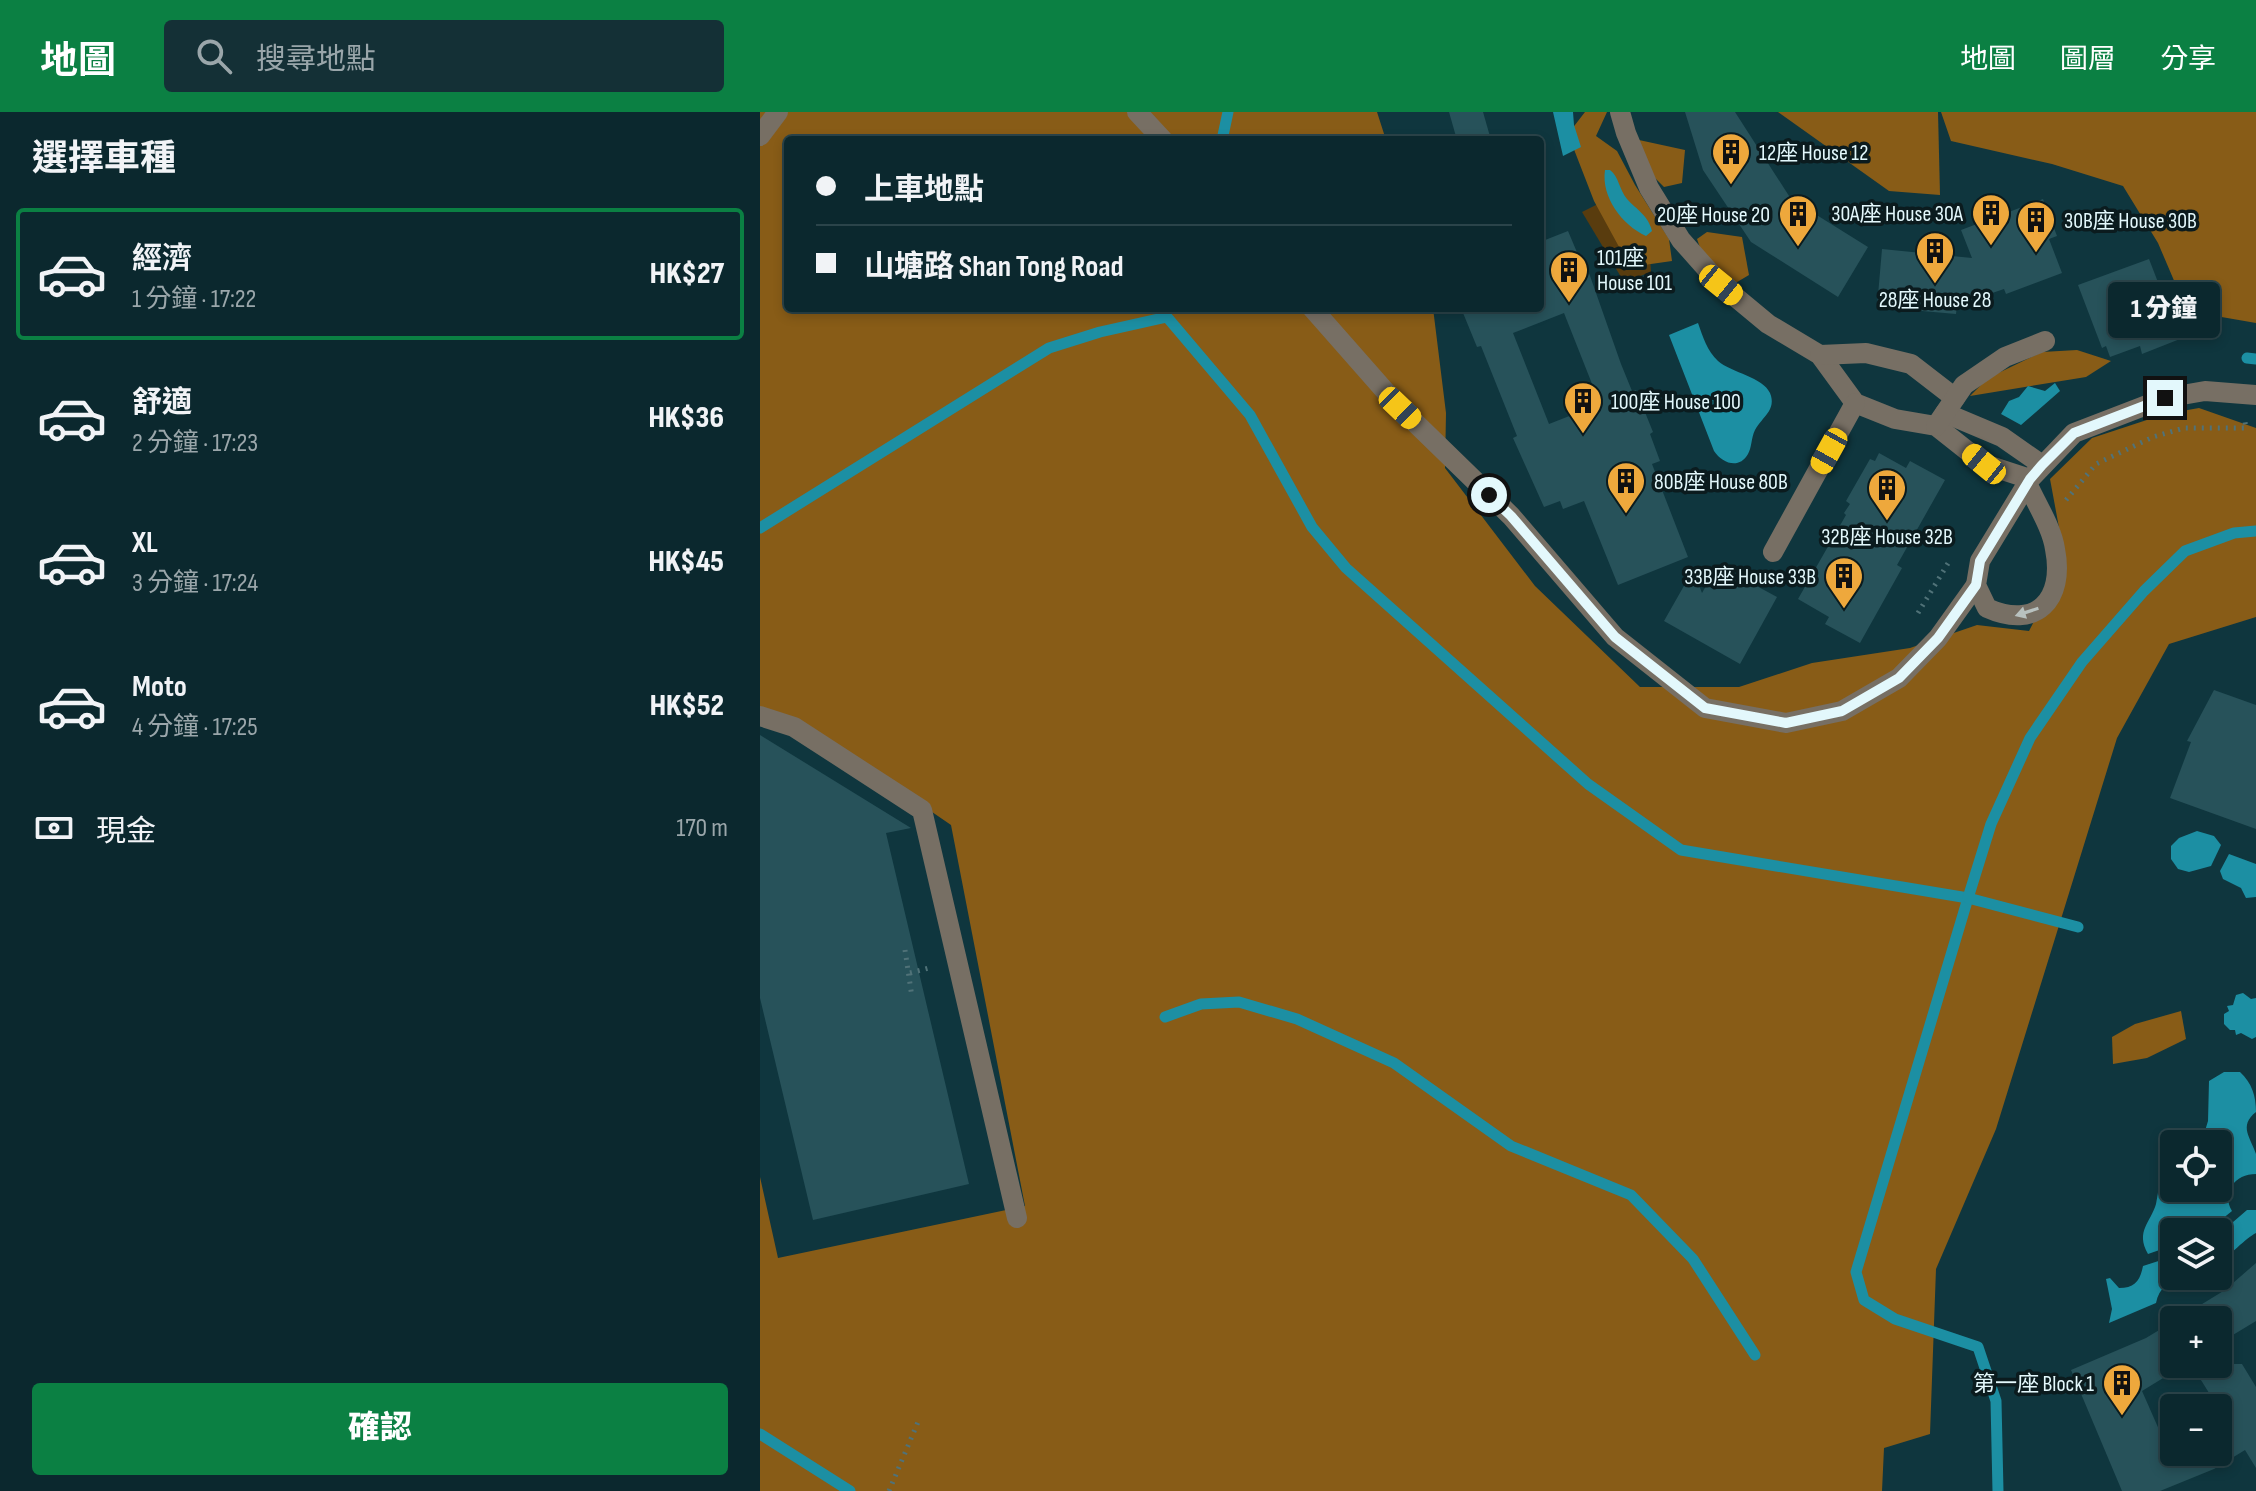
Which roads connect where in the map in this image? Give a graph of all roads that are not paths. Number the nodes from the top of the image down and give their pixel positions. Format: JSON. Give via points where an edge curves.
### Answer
{"nodes":[{"id":1,"x":778,"y":112,"type":"edge"},
{"id":2,"x":1137,"y":112,"type":"edge"},
{"id":3,"x":1620,"y":112,"type":"edge"},
{"id":4,"x":760,"y":136,"type":"edge"},
{"id":5,"x":1159,"y":136,"type":"edge"},
{"id":6,"x":1316,"y":312,"type":"edge"},
{"id":7,"x":2045,"y":341,"type":"dead end"},
{"id":8,"x":1820,"y":355,"type":"junction"},
{"id":9,"x":2248,"y":394,"type":"edge"},
{"id":10,"x":1855,"y":403,"type":"junction"},
{"id":11,"x":1946,"y":412,"type":"junction"},
{"id":12,"x":2033,"y":476,"type":"junction"},
{"id":13,"x":1773,"y":552,"type":"dead end"},
{"id":14,"x":1976,"y":585,"type":"junction"},
{"id":15,"x":760,"y":716,"type":"edge"},
{"id":16,"x":1017,"y":1218,"type":"dead end"}],
"edges":[{"from":1,"to":4,"type":"street"},
{"from":2,"to":5,"type":"street"},
{"from":3,"to":8,"type":"street","via":[[1649,188],[1681,240],[1721,285],[1768,324]]},
{"from":6,"to":14,"type":"street","via":[[1400,408],[1511,516],[1615,637],[1705,708],[1786,723],[1842,711],[1899,678],[1938,638]]},
{"from":7,"to":11,"type":"street","via":[[2005,357],[1964,385]]},
{"from":8,"to":10,"type":"street"},
{"from":8,"to":11,"type":"street","via":[[1866,353],[1911,364]]},
{"from":9,"to":12,"type":"street","via":[[2205,391],[2126,412],[2074,433]]},
{"from":10,"to":11,"type":"street","via":[[1895,419]]},
{"from":10,"to":13,"type":"street"},
{"from":11,"to":12,"type":"street","via":[[2002,437]]},
{"from":11,"to":12,"type":"street","via":[[1984,464]]},
{"from":12,"to":14,"type":"street","via":[[1980,561]]},
{"from":12,"to":14,"type":"street","one_way":true,"via":[[2055,548],[2057,579],[2049,601],[2030,615],[2007,617],[1987,608]]},
{"from":15,"to":16,"type":"street","via":[[794,727],[922,810]]}]}
